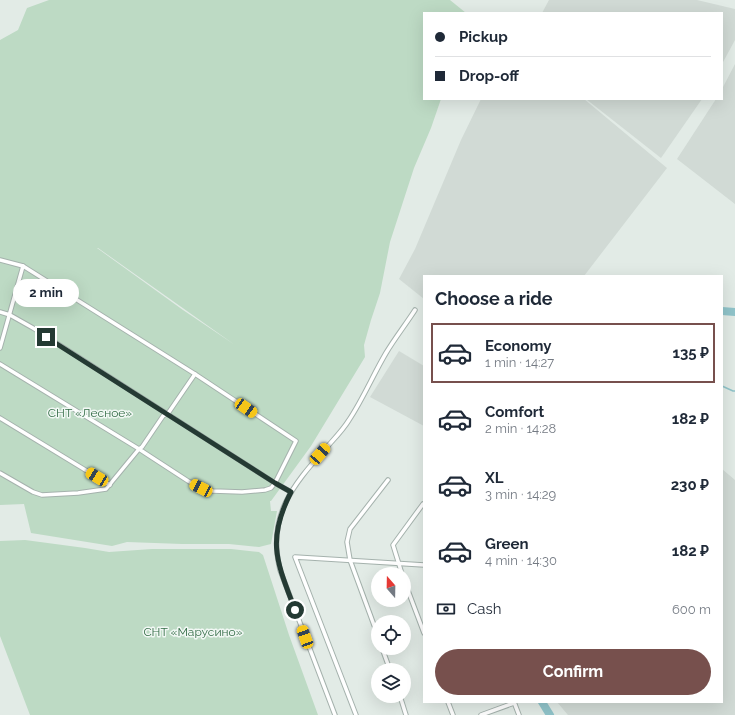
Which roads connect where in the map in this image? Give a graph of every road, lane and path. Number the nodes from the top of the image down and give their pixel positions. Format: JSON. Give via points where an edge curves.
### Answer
{"nodes":[{"id":1,"x":0,"y":260,"type":"edge"},
{"id":2,"x":24,"y":266,"type":"junction"},
{"id":3,"x":415,"y":310,"type":"dead end"},
{"id":4,"x":0,"y":312,"type":"edge"},
{"id":5,"x":10,"y":315,"type":"junction"},
{"id":6,"x":0,"y":348,"type":"edge"},
{"id":7,"x":0,"y":364,"type":"edge"},
{"id":8,"x":195,"y":374,"type":"junction"},
{"id":9,"x":166,"y":413,"type":"junction"},
{"id":10,"x":0,"y":418,"type":"edge"},
{"id":11,"x":139,"y":449,"type":"junction"},
{"id":12,"x":0,"y":473,"type":"edge"},
{"id":13,"x":388,"y":480,"type":"dead end"},
{"id":14,"x":275,"y":483,"type":"junction"},
{"id":15,"x":110,"y":485,"type":"junction"},
{"id":16,"x":291,"y":492,"type":"junction"},
{"id":17,"x":423,"y":504,"type":"dead end"},
{"id":18,"x":350,"y":560,"type":"junction"},
{"id":19,"x":398,"y":563,"type":"junction"},
{"id":20,"x":423,"y":565,"type":"edge"},
{"id":21,"x":399,"y":567,"type":"edge"},
{"id":22,"x":411,"y":598,"type":"edge"},
{"id":23,"x":371,"y":617,"type":"edge"},
{"id":24,"x":423,"y":629,"type":"edge"},
{"id":25,"x":402,"y":703,"type":"edge"},
{"id":26,"x":448,"y":703,"type":"edge"},
{"id":27,"x":511,"y":703,"type":"edge"},
{"id":28,"x":514,"y":703,"type":"edge"},
{"id":29,"x":335,"y":715,"type":"edge"},
{"id":30,"x":356,"y":715,"type":"edge"},
{"id":31,"x":406,"y":715,"type":"edge"},
{"id":32,"x":453,"y":715,"type":"edge"},
{"id":33,"x":481,"y":715,"type":"edge"},
{"id":34,"x":519,"y":715,"type":"edge"}],
"edges":[{"from":1,"to":2,"type":"street"},
{"from":2,"to":5,"type":"street"},
{"from":2,"to":8,"type":"street"},
{"from":3,"to":16,"type":"street","via":[[387,353],[349,421],[304,472]]},
{"from":4,"to":5,"type":"street"},
{"from":5,"to":6,"type":"street"},
{"from":5,"to":9,"type":"street"},
{"from":7,"to":11,"type":"street"},
{"from":8,"to":9,"type":"street"},
{"from":8,"to":14,"type":"street","via":[[296,441]]},
{"from":9,"to":11,"type":"street"},
{"from":9,"to":14,"type":"street"},
{"from":10,"to":15,"type":"street"},
{"from":11,"to":14,"type":"street","via":[[201,488],[242,492],[265,490]]},
{"from":11,"to":15,"type":"street"},
{"from":12,"to":15,"type":"street","via":[[42,495],[106,489]]},
{"from":13,"to":18,"type":"street","via":[[350,529],[347,542]]},
{"from":14,"to":16,"type":"street"},
{"from":16,"to":29,"type":"street","via":[[277,532],[277,554]]},
{"from":17,"to":19,"type":"street","via":[[393,545]]},
{"from":18,"to":19,"type":"street"},
{"from":18,"to":23,"type":"street"},
{"from":18,"to":30,"type":"street","via":[[295,557]]},
{"from":19,"to":20,"type":"street"},
{"from":19,"to":21,"type":"street"},
{"from":22,"to":24,"type":"street"},
{"from":25,"to":31,"type":"street"},
{"from":26,"to":32,"type":"street"},
{"from":27,"to":33,"type":"street"},
{"from":28,"to":34,"type":"street"}]}
